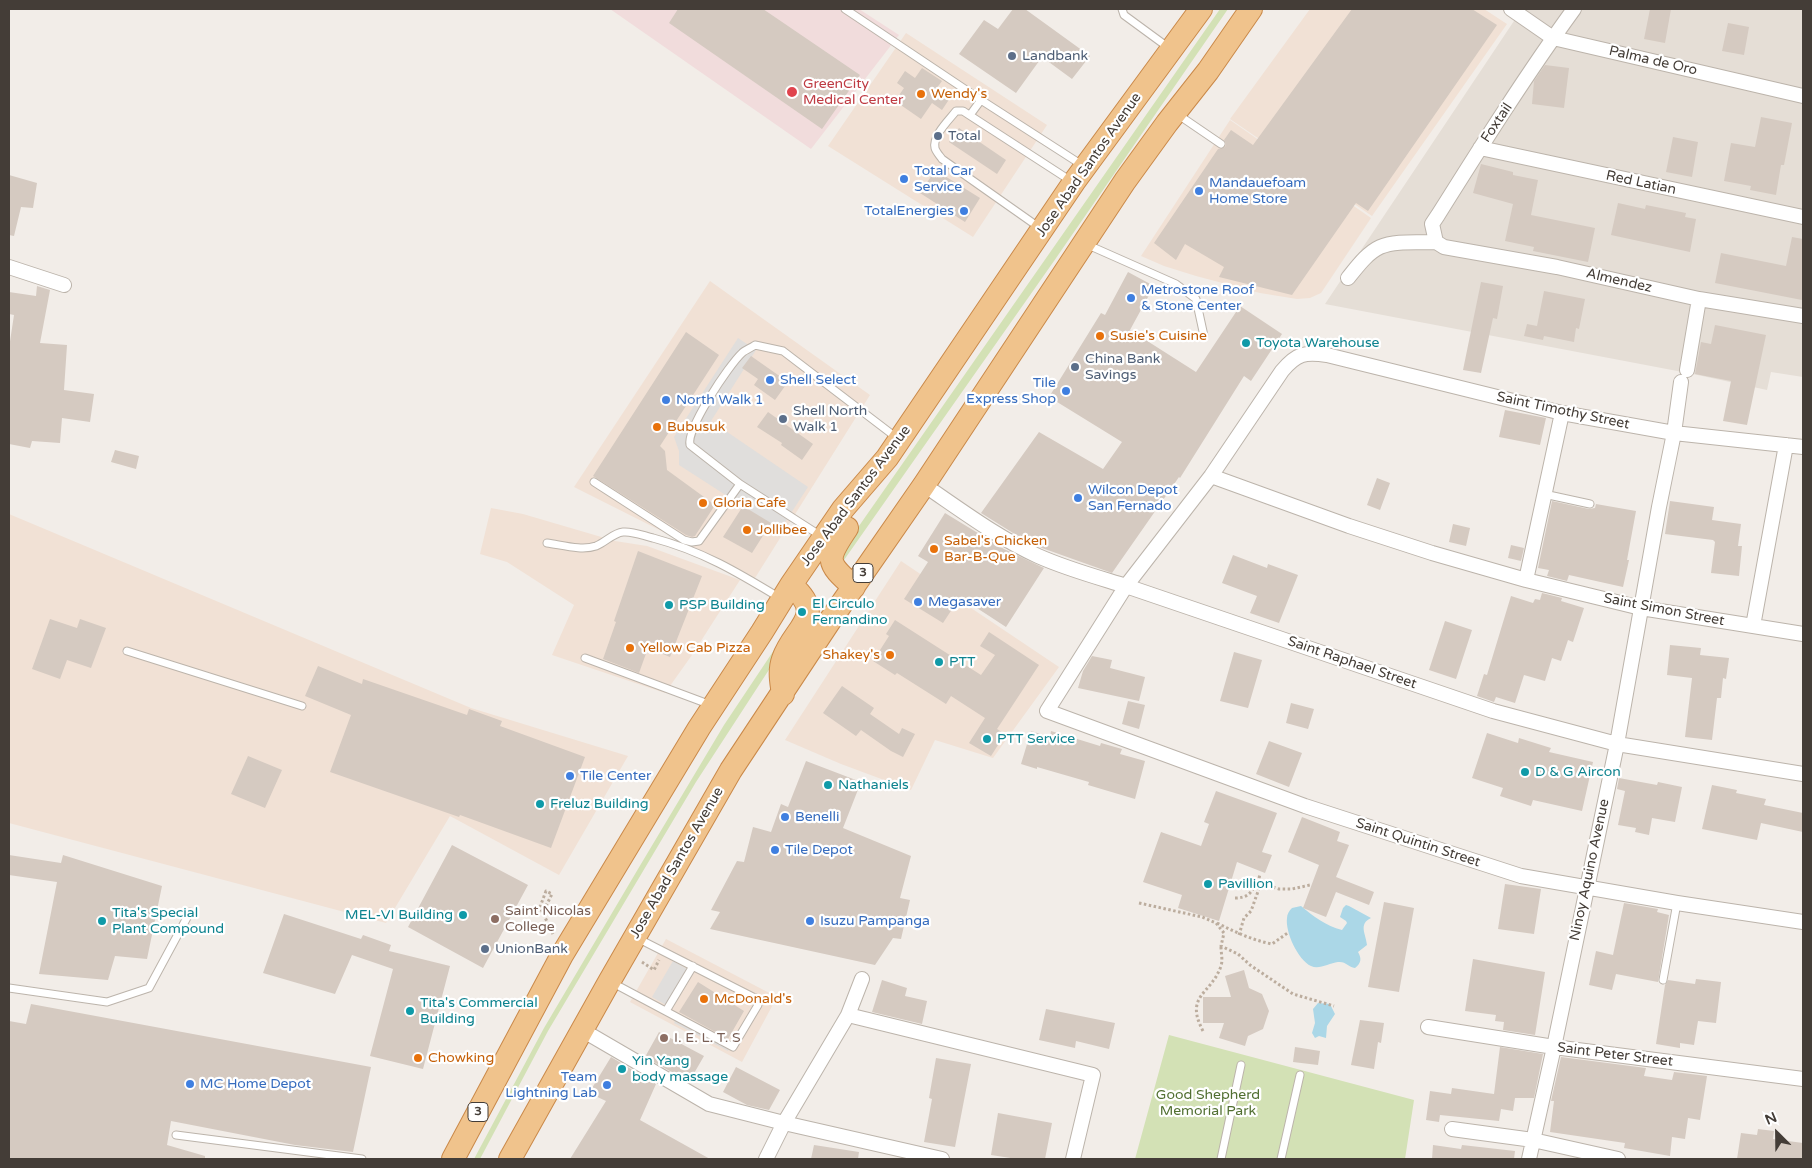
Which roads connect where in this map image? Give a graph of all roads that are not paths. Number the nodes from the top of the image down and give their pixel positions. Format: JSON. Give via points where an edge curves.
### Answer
{"nodes":[{"id":1,"x":845,"y":9,"type":"edge"},
{"id":2,"x":1122,"y":9,"type":"edge"},
{"id":3,"x":1201,"y":9,"type":"edge"},
{"id":4,"x":1251,"y":9,"type":"edge"},
{"id":5,"x":1511,"y":9,"type":"edge"},
{"id":6,"x":1574,"y":9,"type":"edge"},
{"id":7,"x":1553,"y":38,"type":"junction"},
{"id":8,"x":1171,"y":50,"type":"junction"},
{"id":9,"x":1803,"y":96,"type":"edge"},
{"id":10,"x":981,"y":100,"type":"junction"},
{"id":11,"x":1175,"y":112,"type":"junction"},
{"id":12,"x":970,"y":116,"type":"junction"},
{"id":13,"x":1221,"y":144,"type":"dead end"},
{"id":14,"x":1480,"y":148,"type":"junction"},
{"id":15,"x":1079,"y":175,"type":"junction"},
{"id":16,"x":1803,"y":217,"type":"edge"},
{"id":17,"x":1042,"y":230,"type":"junction"},
{"id":18,"x":1436,"y":242,"type":"junction"},
{"id":19,"x":1084,"y":244,"type":"junction"},
{"id":20,"x":9,"y":267,"type":"edge"},
{"id":21,"x":1348,"y":278,"type":"dead end"},
{"id":22,"x":64,"y":284,"type":"dead end"},
{"id":23,"x":1699,"y":298,"type":"junction"},
{"id":24,"x":1803,"y":316,"type":"edge"},
{"id":25,"x":1204,"y":336,"type":"dead end"},
{"id":26,"x":1562,"y":413,"type":"junction"},
{"id":27,"x":1674,"y":433,"type":"junction"},
{"id":28,"x":900,"y":440,"type":"junction"},
{"id":29,"x":1786,"y":445,"type":"junction"},
{"id":30,"x":1803,"y":447,"type":"edge"},
{"id":31,"x":1211,"y":476,"type":"junction"},
{"id":32,"x":594,"y":482,"type":"dead end"},
{"id":33,"x":740,"y":484,"type":"junction"},
{"id":34,"x":924,"y":485,"type":"junction"},
{"id":35,"x":1544,"y":494,"type":"junction"},
{"id":36,"x":1590,"y":504,"type":"dead end"},
{"id":37,"x":843,"y":509,"type":"junction"},
{"id":38,"x":824,"y":537,"type":"junction"},
{"id":39,"x":548,"y":543,"type":"dead end"},
{"id":40,"x":1526,"y":580,"type":"junction"},
{"id":41,"x":1126,"y":586,"type":"junction"},
{"id":42,"x":854,"y":587,"type":"junction"},
{"id":43,"x":787,"y":592,"type":"junction"},
{"id":44,"x":1641,"y":608,"type":"junction"},
{"id":45,"x":1753,"y":626,"type":"junction"},
{"id":46,"x":1803,"y":634,"type":"edge"},
{"id":47,"x":127,"y":651,"type":"dead end"},
{"id":48,"x":585,"y":658,"type":"dead end"},
{"id":49,"x":783,"y":694,"type":"junction"},
{"id":50,"x":302,"y":706,"type":"dead end"},
{"id":51,"x":714,"y":706,"type":"junction"},
{"id":52,"x":1617,"y":744,"type":"junction"},
{"id":53,"x":1803,"y":774,"type":"edge"},
{"id":54,"x":1587,"y":887,"type":"junction"},
{"id":55,"x":1677,"y":903,"type":"junction"},
{"id":56,"x":190,"y":912,"type":"dead end"},
{"id":57,"x":1803,"y":922,"type":"edge"},
{"id":58,"x":631,"y":944,"type":"junction"},
{"id":59,"x":693,"y":966,"type":"junction"},
{"id":60,"x":862,"y":979,"type":"dead end"},
{"id":61,"x":1663,"y":980,"type":"dead end"},
{"id":62,"x":609,"y":982,"type":"junction"},
{"id":63,"x":9,"y":988,"type":"edge"},
{"id":64,"x":666,"y":1011,"type":"junction"},
{"id":65,"x":848,"y":1014,"type":"junction"},
{"id":66,"x":1428,"y":1027,"type":"dead end"},
{"id":67,"x":582,"y":1030,"type":"junction"},
{"id":68,"x":1554,"y":1047,"type":"junction"},
{"id":69,"x":1241,"y":1065,"type":"dead end"},
{"id":70,"x":1300,"y":1075,"type":"dead end"},
{"id":71,"x":1803,"y":1079,"type":"edge"},
{"id":72,"x":784,"y":1123,"type":"junction"},
{"id":73,"x":1452,"y":1129,"type":"dead end"},
{"id":74,"x":176,"y":1135,"type":"dead end"},
{"id":75,"x":1533,"y":1140,"type":"junction"},
{"id":76,"x":362,"y":1159,"type":"edge"},
{"id":77,"x":453,"y":1159,"type":"edge"},
{"id":78,"x":510,"y":1159,"type":"edge"},
{"id":79,"x":766,"y":1159,"type":"edge"},
{"id":80,"x":942,"y":1159,"type":"edge"},
{"id":81,"x":1072,"y":1159,"type":"edge"},
{"id":82,"x":1221,"y":1159,"type":"edge"},
{"id":83,"x":1281,"y":1159,"type":"edge"},
{"id":84,"x":1529,"y":1159,"type":"edge"},
{"id":85,"x":1618,"y":1159,"type":"edge"}],
"edges":[{"from":1,"to":10,"type":"lane"},
{"from":2,"to":8,"type":"lane","via":[[1124,15]]},
{"from":3,"to":8,"type":"highway","name":"Jose Abad Santos Avenue","number":"3"},
{"from":4,"to":11,"type":"highway","name":"Jose Abad Santos Avenue","number":"3"},
{"from":5,"to":7,"type":"street","name":"Palma de Oro"},
{"from":6,"to":7,"type":"street","name":"Foxtail"},
{"from":7,"to":9,"type":"street","name":"Palma de Oro"},
{"from":7,"to":14,"type":"street","name":"Foxtail"},
{"from":8,"to":15,"type":"highway","name":"Jose Abad Santos Avenue","number":"3"},
{"from":10,"to":12,"type":"lane"},
{"from":10,"to":15,"type":"lane"},
{"from":11,"to":13,"type":"lane"},
{"from":11,"to":19,"type":"highway","name":"Jose Abad Santos Avenue","number":"3"},
{"from":12,"to":15,"type":"lane"},
{"from":12,"to":17,"type":"lane","via":[[956,111],[935,140],[935,148],[942,159]]},
{"from":14,"to":16,"type":"street","name":"Red Latian"},
{"from":14,"to":18,"type":"street","name":"Foxtail","via":[[1432,224]]},
{"from":15,"to":17,"type":"highway","name":"Jose Abad Santos Avenue","number":"3"},
{"from":17,"to":28,"type":"highway","name":"Jose Abad Santos Avenue","number":"3"},
{"from":18,"to":21,"type":"street","via":[[1380,247],[1367,256]]},
{"from":18,"to":23,"type":"street","name":"Almendez","via":[[1444,247],[1557,267]]},
{"from":19,"to":25,"type":"lane","via":[[1183,289],[1196,299]]},
{"from":19,"to":34,"type":"highway","name":"Jose Abad Santos Avenue","number":"3"},
{"from":20,"to":22,"type":"street"},
{"from":23,"to":24,"type":"street","name":"Almendez"},
{"from":23,"to":27,"type":"street","name":"Ninoy Aquino Avenue"},
{"from":26,"to":27,"type":"street","name":"Saint Timothy Street"},
{"from":26,"to":31,"type":"street","name":"Saint Timothy Street","via":[[1308,353],[1293,358],[1282,370]]},
{"from":26,"to":35,"type":"street"},
{"from":27,"to":29,"type":"street","name":"Saint Timothy Street"},
{"from":27,"to":44,"type":"street","name":"Ninoy Aquino Avenue"},
{"from":28,"to":33,"type":"lane","via":[[783,351],[755,345],[743,352],[727,370],[689,440],[694,449]]},
{"from":28,"to":37,"type":"highway","name":"Jose Abad Santos Avenue","number":"3"},
{"from":29,"to":30,"type":"street","name":"Saint Timothy Street"},
{"from":29,"to":45,"type":"street"},
{"from":31,"to":40,"type":"street","name":"Saint Simon Street","via":[[1349,526]]},
{"from":31,"to":41,"type":"street"},
{"from":32,"to":33,"type":"lane","via":[[692,542],[699,540]]},
{"from":33,"to":38,"type":"lane"},
{"from":34,"to":41,"type":"street","name":"Saint Raphael Street","via":[[1037,556]]},
{"from":34,"to":42,"type":"highway","name":"Jose Abad Santos Avenue","number":"3"},
{"from":35,"to":36,"type":"lane"},
{"from":35,"to":40,"type":"street"},
{"from":37,"to":38,"type":"highway","name":"Jose Abad Santos Avenue","number":"3"},
{"from":37,"to":42,"type":"highway","via":[[850,514],[851,520],[831,558],[835,569]]},
{"from":38,"to":43,"type":"highway","name":"Jose Abad Santos Avenue","number":"3"},
{"from":39,"to":43,"type":"lane","via":[[589,548],[616,534],[631,532],[699,553]]},
{"from":40,"to":44,"type":"street","name":"Saint Simon Street"},
{"from":41,"to":52,"type":"street","name":"Saint Raphael Street","via":[[1493,711]]},
{"from":41,"to":54,"type":"street","name":"Saint Quintin Street","via":[[1047,712],[1305,806],[1511,873]]},
{"from":42,"to":49,"type":"highway","name":"Jose Abad Santos Avenue","number":"3"},
{"from":43,"to":49,"type":"highway","via":[[806,600],[809,610],[783,659],[780,680]]},
{"from":43,"to":51,"type":"highway","name":"Jose Abad Santos Avenue","number":"3"},
{"from":44,"to":45,"type":"street","name":"Saint Simon Street"},
{"from":44,"to":52,"type":"street","name":"Ninoy Aquino Avenue"},
{"from":45,"to":46,"type":"street","name":"Saint Simon Street"},
{"from":47,"to":50,"type":"lane"},
{"from":48,"to":51,"type":"lane"},
{"from":49,"to":58,"type":"highway","name":"Jose Abad Santos Avenue","number":"3","via":[[731,770]]},
{"from":51,"to":77,"type":"highway","name":"Jose Abad Santos Avenue","number":"3","via":[[562,955]]},
{"from":52,"to":53,"type":"street","name":"Saint Raphael Street"},
{"from":52,"to":54,"type":"street","name":"Ninoy Aquino Avenue"},
{"from":54,"to":55,"type":"street","name":"Saint Quintin Street"},
{"from":54,"to":68,"type":"street","name":"Ninoy Aquino Avenue"},
{"from":55,"to":57,"type":"street","name":"Saint Quintin Street"},
{"from":55,"to":61,"type":"lane"},
{"from":56,"to":63,"type":"lane","via":[[149,988],[108,1002]]},
{"from":58,"to":59,"type":"lane"},
{"from":58,"to":62,"type":"highway","name":"Jose Abad Santos Avenue","number":"3"},
{"from":59,"to":64,"type":"lane"},
{"from":59,"to":64,"type":"lane","via":[[757,999],[758,1005],[733,1047]]},
{"from":60,"to":65,"type":"street"},
{"from":62,"to":64,"type":"lane"},
{"from":62,"to":67,"type":"highway","name":"Jose Abad Santos Avenue","number":"3"},
{"from":65,"to":72,"type":"street"},
{"from":65,"to":81,"type":"street","via":[[1093,1076]]},
{"from":66,"to":68,"type":"street","name":"Saint Peter Street"},
{"from":67,"to":72,"type":"street","via":[[709,1104]]},
{"from":67,"to":78,"type":"highway","name":"Jose Abad Santos Avenue","number":"3"},
{"from":68,"to":71,"type":"street","name":"Saint Peter Street"},
{"from":68,"to":75,"type":"street","name":"Ninoy Aquino Avenue"},
{"from":69,"to":82,"type":"lane"},
{"from":70,"to":83,"type":"lane"},
{"from":72,"to":79,"type":"street"},
{"from":72,"to":80,"type":"street"},
{"from":73,"to":75,"type":"street"},
{"from":74,"to":76,"type":"lane"},
{"from":75,"to":84,"type":"street","name":"Ninoy Aquino Avenue"},
{"from":75,"to":85,"type":"street"}]}
